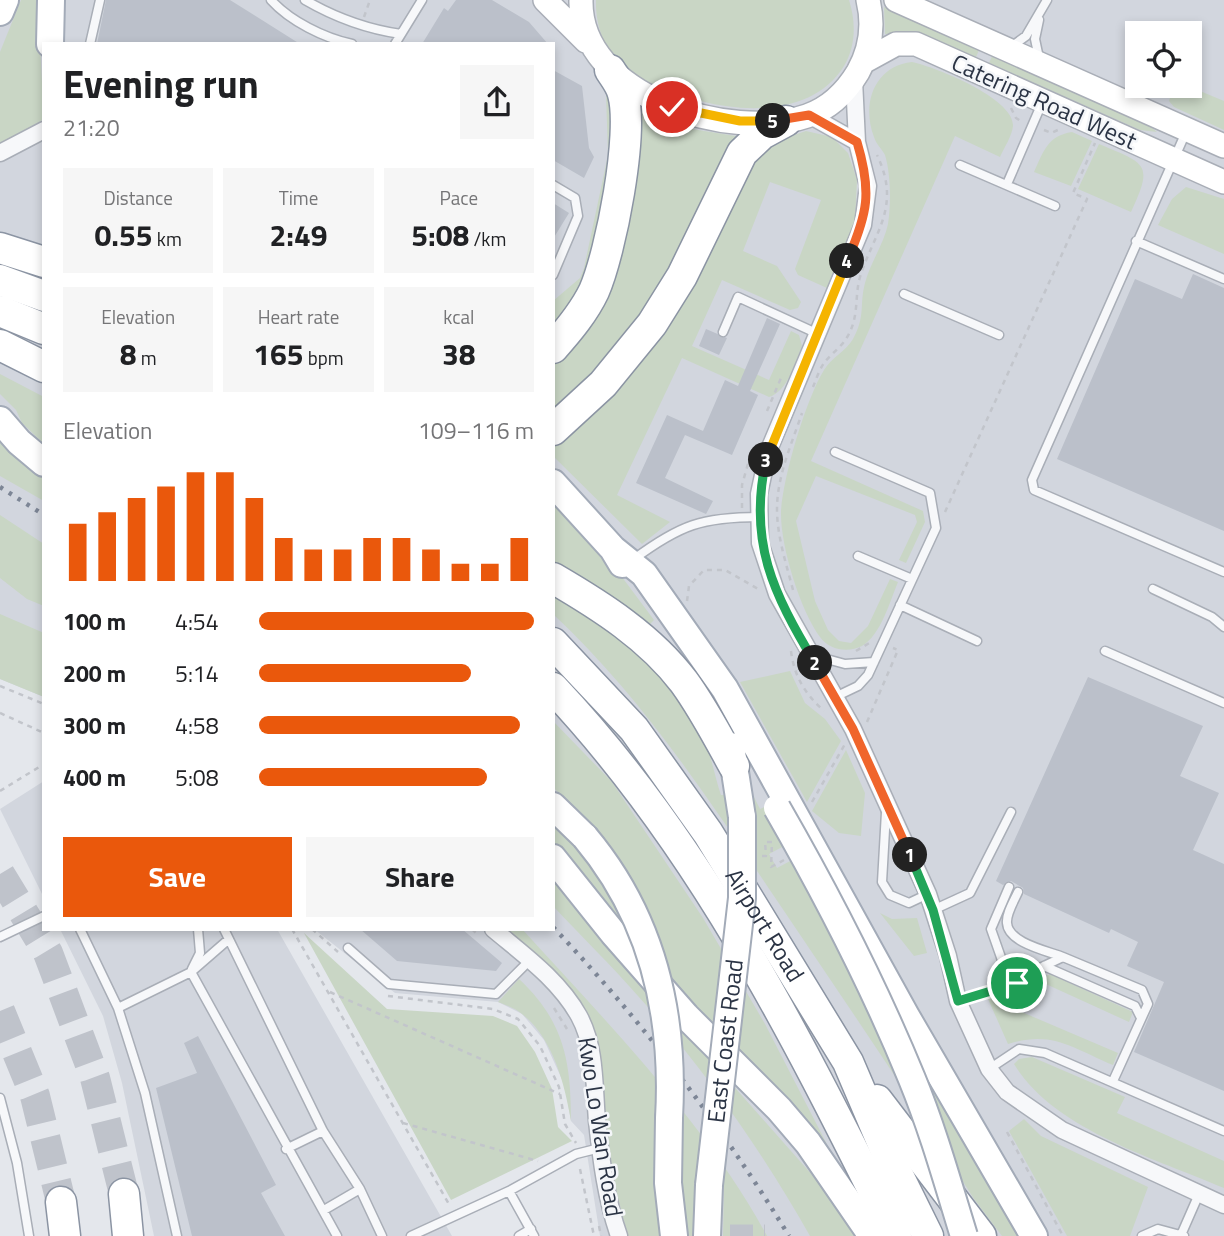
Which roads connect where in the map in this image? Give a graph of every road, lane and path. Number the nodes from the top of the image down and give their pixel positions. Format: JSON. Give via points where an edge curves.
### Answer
{"nodes":[{"id":1,"x":5,"y":0,"type":"edge"},
{"id":2,"x":51,"y":0,"type":"edge"},
{"id":3,"x":100,"y":0,"type":"edge"},
{"id":4,"x":271,"y":0,"type":"edge"},
{"id":5,"x":305,"y":0,"type":"edge"},
{"id":6,"x":422,"y":0,"type":"edge"},
{"id":7,"x":545,"y":0,"type":"edge"},
{"id":8,"x":581,"y":0,"type":"edge"},
{"id":9,"x":868,"y":0,"type":"edge"},
{"id":10,"x":896,"y":0,"type":"edge"},
{"id":11,"x":1047,"y":0,"type":"edge"},
{"id":12,"x":0,"y":12,"type":"edge"},
{"id":13,"x":1039,"y":17,"type":"junction"},
{"id":14,"x":401,"y":34,"type":"junction"},
{"id":15,"x":50,"y":42,"type":"edge"},
{"id":16,"x":90,"y":42,"type":"edge"},
{"id":17,"x":342,"y":42,"type":"edge"},
{"id":18,"x":396,"y":42,"type":"edge"},
{"id":19,"x":1006,"y":49,"type":"junction"},
{"id":20,"x":604,"y":64,"type":"junction"},
{"id":21,"x":1042,"y":65,"type":"junction"},
{"id":22,"x":859,"y":71,"type":"junction"},
{"id":23,"x":1044,"y":100,"type":"junction"},
{"id":24,"x":798,"y":118,"type":"junction"},
{"id":25,"x":1187,"y":130,"type":"junction"},
{"id":26,"x":42,"y":131,"type":"edge"},
{"id":27,"x":1097,"y":140,"type":"dead end"},
{"id":28,"x":857,"y":142,"type":"junction"},
{"id":29,"x":1224,"y":146,"type":"edge"},
{"id":30,"x":874,"y":149,"type":"dead end"},
{"id":31,"x":0,"y":153,"type":"edge"},
{"id":32,"x":1173,"y":159,"type":"junction"},
{"id":33,"x":960,"y":165,"type":"dead end"},
{"id":34,"x":1224,"y":182,"type":"edge"},
{"id":35,"x":1007,"y":184,"type":"junction"},
{"id":36,"x":555,"y":186,"type":"edge"},
{"id":37,"x":1055,"y":206,"type":"dead end"},
{"id":38,"x":1136,"y":241,"type":"junction"},
{"id":39,"x":0,"y":248,"type":"edge"},
{"id":40,"x":42,"y":261,"type":"edge"},
{"id":41,"x":555,"y":270,"type":"edge"},
{"id":42,"x":1224,"y":279,"type":"edge"},
{"id":43,"x":0,"y":280,"type":"edge"},
{"id":44,"x":904,"y":294,"type":"dead end"},
{"id":45,"x":42,"y":295,"type":"edge"},
{"id":46,"x":0,"y":311,"type":"edge"},
{"id":47,"x":42,"y":328,"type":"edge"},
{"id":48,"x":723,"y":332,"type":"dead end"},
{"id":49,"x":816,"y":333,"type":"junction"},
{"id":50,"x":999,"y":335,"type":"dead end"},
{"id":51,"x":0,"y":345,"type":"edge"},
{"id":52,"x":555,"y":346,"type":"edge"},
{"id":53,"x":42,"y":366,"type":"edge"},
{"id":54,"x":808,"y":398,"type":"dead end"},
{"id":55,"x":804,"y":409,"type":"dead end"},
{"id":56,"x":0,"y":420,"type":"edge"},
{"id":57,"x":559,"y":425,"type":"edge"},
{"id":58,"x":835,"y":453,"type":"dead end"},
{"id":59,"x":42,"y":461,"type":"edge"},
{"id":60,"x":555,"y":485,"type":"edge"},
{"id":61,"x":760,"y":517,"type":"junction"},
{"id":62,"x":936,"y":528,"type":"junction"},
{"id":63,"x":858,"y":556,"type":"dead end"},
{"id":64,"x":622,"y":559,"type":"junction"},
{"id":65,"x":1224,"y":572,"type":"edge"},
{"id":66,"x":555,"y":579,"type":"edge"},
{"id":67,"x":912,"y":579,"type":"junction"},
{"id":68,"x":1153,"y":589,"type":"dead end"},
{"id":69,"x":765,"y":592,"type":"dead end"},
{"id":70,"x":793,"y":592,"type":"dead end"},
{"id":71,"x":900,"y":605,"type":"junction"},
{"id":72,"x":686,"y":607,"type":"dead end"},
{"id":73,"x":1224,"y":627,"type":"edge"},
{"id":74,"x":873,"y":640,"type":"dead end"},
{"id":75,"x":977,"y":641,"type":"dead end"},
{"id":76,"x":555,"y":645,"type":"edge"},
{"id":77,"x":898,"y":650,"type":"dead end"},
{"id":78,"x":1105,"y":651,"type":"dead end"},
{"id":79,"x":851,"y":652,"type":"dead end"},
{"id":80,"x":810,"y":654,"type":"junction"},
{"id":81,"x":874,"y":662,"type":"junction"},
{"id":82,"x":0,"y":686,"type":"edge"},
{"id":83,"x":555,"y":690,"type":"edge"},
{"id":84,"x":835,"y":697,"type":"junction"},
{"id":85,"x":42,"y":703,"type":"edge"},
{"id":86,"x":1224,"y":703,"type":"edge"},
{"id":87,"x":0,"y":713,"type":"edge"},
{"id":88,"x":866,"y":721,"type":"dead end"},
{"id":89,"x":42,"y":732,"type":"edge"},
{"id":90,"x":729,"y":735,"type":"junction"},
{"id":91,"x":845,"y":744,"type":"dead end"},
{"id":92,"x":42,"y":765,"type":"edge"},
{"id":93,"x":734,"y":766,"type":"junction"},
{"id":94,"x":0,"y":791,"type":"edge"},
{"id":95,"x":887,"y":803,"type":"junction"},
{"id":96,"x":555,"y":808,"type":"edge"},
{"id":97,"x":807,"y":810,"type":"dead end"},
{"id":98,"x":1011,"y":812,"type":"dead end"},
{"id":99,"x":765,"y":852,"type":"dead end"},
{"id":100,"x":555,"y":860,"type":"edge"},
{"id":101,"x":771,"y":864,"type":"dead end"},
{"id":102,"x":1009,"y":887,"type":"dead end"},
{"id":103,"x":1018,"y":892,"type":"dead end"},
{"id":104,"x":928,"y":894,"type":"junction"},
{"id":105,"x":933,"y":910,"type":"junction"},
{"id":106,"x":42,"y":917,"type":"edge"},
{"id":107,"x":81,"y":931,"type":"edge"},
{"id":108,"x":198,"y":931,"type":"edge"},
{"id":109,"x":225,"y":931,"type":"edge"},
{"id":110,"x":293,"y":931,"type":"edge"},
{"id":111,"x":315,"y":931,"type":"edge"},
{"id":112,"x":487,"y":934,"type":"edge"},
{"id":113,"x":0,"y":936,"type":"edge"},
{"id":114,"x":229,"y":939,"type":"junction"},
{"id":115,"x":345,"y":952,"type":"joint"},
{"id":116,"x":1063,"y":957,"type":"junction"},
{"id":117,"x":530,"y":960,"type":"junction"},
{"id":118,"x":1044,"y":966,"type":"junction"},
{"id":119,"x":191,"y":972,"type":"junction"},
{"id":120,"x":1013,"y":983,"type":"junction"},
{"id":121,"x":381,"y":989,"type":"dead end"},
{"id":122,"x":328,"y":992,"type":"junction"},
{"id":123,"x":548,"y":999,"type":"dead end"},
{"id":124,"x":958,"y":1001,"type":"junction"},
{"id":125,"x":118,"y":1007,"type":"junction"},
{"id":126,"x":1141,"y":1018,"type":"junction"},
{"id":127,"x":572,"y":1037,"type":"dead end"},
{"id":128,"x":848,"y":1062,"type":"junction"},
{"id":129,"x":989,"y":1069,"type":"junction"},
{"id":130,"x":1113,"y":1081,"type":"junction"},
{"id":131,"x":560,"y":1094,"type":"junction"},
{"id":132,"x":0,"y":1098,"type":"edge"},
{"id":133,"x":403,"y":1124,"type":"junction"},
{"id":134,"x":323,"y":1131,"type":"junction"},
{"id":135,"x":1224,"y":1131,"type":"edge"},
{"id":136,"x":1007,"y":1132,"type":"dead end"},
{"id":137,"x":576,"y":1144,"type":"dead end"},
{"id":138,"x":600,"y":1148,"type":"junction"},
{"id":139,"x":286,"y":1149,"type":"junction"},
{"id":140,"x":540,"y":1161,"type":"dead end"},
{"id":141,"x":588,"y":1172,"type":"dead end"},
{"id":142,"x":360,"y":1189,"type":"junction"},
{"id":143,"x":509,"y":1191,"type":"junction"},
{"id":144,"x":124,"y":1194,"type":"tunnel mouth"},
{"id":145,"x":1199,"y":1194,"type":"junction"},
{"id":146,"x":61,"y":1202,"type":"tunnel mouth"},
{"id":147,"x":1224,"y":1205,"type":"edge"},
{"id":148,"x":450,"y":1206,"type":"dead end"},
{"id":149,"x":324,"y":1210,"type":"junction"},
{"id":150,"x":533,"y":1233,"type":"edge"},
{"id":151,"x":1183,"y":1235,"type":"edge"},
{"id":152,"x":29,"y":1236,"type":"edge"},
{"id":153,"x":65,"y":1236,"type":"edge"},
{"id":154,"x":128,"y":1236,"type":"edge"},
{"id":155,"x":177,"y":1236,"type":"edge"},
{"id":156,"x":337,"y":1236,"type":"edge"},
{"id":157,"x":382,"y":1236,"type":"edge"},
{"id":158,"x":411,"y":1236,"type":"edge"},
{"id":159,"x":519,"y":1236,"type":"edge"},
{"id":160,"x":594,"y":1236,"type":"edge"},
{"id":161,"x":618,"y":1236,"type":"edge"},
{"id":162,"x":674,"y":1236,"type":"edge"},
{"id":163,"x":707,"y":1236,"type":"edge"},
{"id":164,"x":872,"y":1236,"type":"edge"},
{"id":165,"x":896,"y":1236,"type":"edge"},
{"id":166,"x":928,"y":1236,"type":"edge"},
{"id":167,"x":964,"y":1236,"type":"edge"},
{"id":168,"x":981,"y":1236,"type":"edge"},
{"id":169,"x":1034,"y":1236,"type":"edge"},
{"id":170,"x":1063,"y":1236,"type":"edge"},
{"id":171,"x":1142,"y":1236,"type":"edge"}],
"edges":[{"from":1,"to":12,"type":"main road"},
{"from":2,"to":15,"type":"main road"},
{"from":3,"to":16,"type":"lane"},
{"from":4,"to":17,"type":"lane","via":[[301,23]]},
{"from":5,"to":14,"type":"lane","via":[[373,30]]},
{"from":6,"to":14,"type":"lane"},
{"from":7,"to":20,"type":"street"},
{"from":8,"to":20,"type":"street","via":[[583,24]]},
{"from":9,"to":22,"type":"street","via":[[872,26]]},
{"from":10,"to":19,"type":"street","name":"Catering Road West"},
{"from":11,"to":13,"type":"lane"},
{"from":13,"to":19,"type":"lane","via":[[1021,41]]},
{"from":13,"to":21,"type":"lane","via":[[1035,39]]},
{"from":14,"to":18,"type":"lane"},
{"from":19,"to":21,"type":"street","name":"Catering Road West"},
{"from":20,"to":24,"type":"street","via":[[642,94],[705,116],[740,121]]},
{"from":20,"to":52,"type":"highway","via":[[623,91],[626,115],[613,224],[593,292]]},
{"from":21,"to":25,"type":"street","name":"Catering Road West"},
{"from":22,"to":23,"type":"street","name":"Catering Road West","via":[[896,44],[916,44]]},
{"from":22,"to":24,"type":"street","name":"Catering Road West","via":[[839,97]]},
{"from":22,"to":28,"type":"street"},
{"from":23,"to":32,"type":"street","name":"Catering Road West"},
{"from":23,"to":35,"type":"lane"},
{"from":24,"to":28,"type":"street"},
{"from":24,"to":57,"type":"highway","via":[[762,134],[742,153],[663,307],[619,365]]},
{"from":25,"to":29,"type":"street","name":"Catering Road West"},
{"from":25,"to":32,"type":"lane"},
{"from":26,"to":31,"type":"street"},
{"from":27,"to":62,"type":"path","via":[[1073,193],[1087,199]]},
{"from":28,"to":49,"type":"street","via":[[868,186],[863,225]]},
{"from":30,"to":54,"type":"path","via":[[883,168],[884,226],[860,279],[859,306],[846,339],[823,365]]},
{"from":32,"to":34,"type":"street","name":"Catering Road West"},
{"from":32,"to":38,"type":"lane"},
{"from":33,"to":35,"type":"lane"},
{"from":35,"to":37,"type":"lane"},
{"from":36,"to":41,"type":"lane","via":[[575,198],[578,216]]},
{"from":38,"to":42,"type":"lane"},
{"from":38,"to":65,"type":"lane","via":[[1032,480],[1034,490]]},
{"from":39,"to":40,"type":"highway"},
{"from":43,"to":45,"type":"highway"},
{"from":44,"to":50,"type":"lane"},
{"from":46,"to":47,"type":"highway"},
{"from":48,"to":49,"type":"lane","via":[[738,297]]},
{"from":49,"to":61,"type":"street","via":[[768,452],[759,494]]},
{"from":51,"to":53,"type":"highway"},
{"from":55,"to":70,"type":"path","via":[[783,467],[777,507]]},
{"from":56,"to":59,"type":"main road"},
{"from":58,"to":62,"type":"lane","via":[[930,493]]},
{"from":60,"to":64,"type":"main road","name":"East Coast Road"},
{"from":61,"to":64,"type":"lane","via":[[723,516],[691,524]]},
{"from":61,"to":80,"type":"street","via":[[761,544],[777,594]]},
{"from":62,"to":67,"type":"lane"},
{"from":63,"to":67,"type":"lane"},
{"from":64,"to":90,"type":"main road","name":"East Coast Road","via":[[701,680]]},
{"from":64,"to":169,"type":"main road","via":[[644,574],[725,689]]},
{"from":66,"to":93,"type":"highway","via":[[614,617],[659,654],[684,682]]},
{"from":67,"to":71,"type":"lane"},
{"from":68,"to":73,"type":"lane"},
{"from":69,"to":72,"type":"path","via":[[725,570],[704,570],[690,586]]},
{"from":71,"to":75,"type":"lane"},
{"from":71,"to":81,"type":"lane"},
{"from":74,"to":79,"type":"path"},
{"from":76,"to":128,"type":"highway","name":"Airport Road","via":[[634,729],[674,782]]},
{"from":77,"to":88,"type":"path"},
{"from":78,"to":86,"type":"lane"},
{"from":80,"to":81,"type":"lane","via":[[845,664]]},
{"from":80,"to":84,"type":"street"},
{"from":81,"to":84,"type":"lane","via":[[858,686]]},
{"from":82,"to":85,"type":"path"},
{"from":83,"to":165,"type":"highway","name":"Airport Road","via":[[625,771],[712,892],[781,1008]]},
{"from":84,"to":95,"type":"street"},
{"from":87,"to":89,"type":"path"},
{"from":90,"to":93,"type":"main road","name":"East Coast Road"},
{"from":90,"to":167,"type":"main road","bridge":true,"via":[[753,767],[816,876],[903,1058]]},
{"from":91,"to":97,"type":"path"},
{"from":92,"to":94,"type":"path"},
{"from":93,"to":163,"type":"main road","name":"East Coast Road","bridge":true,"via":[[742,817],[742,898]]},
{"from":95,"to":104,"type":"street"},
{"from":95,"to":104,"type":"lane","via":[[882,882],[890,895],[909,903]]},
{"from":96,"to":162,"type":"main road","name":"East Coast Road","bridge":true,"via":[[613,873],[632,905],[659,980],[669,1037],[668,1183]]},
{"from":98,"to":105,"type":"lane","via":[[970,893]]},
{"from":99,"to":101,"type":"path","via":[[765,842],[772,842]]},
{"from":100,"to":164,"type":"main road","via":[[659,985],[808,1143]]},
{"from":102,"to":120,"type":"lane","via":[[991,929]]},
{"from":103,"to":116,"type":"lane","via":[[1006,920],[1008,930]]},
{"from":104,"to":105,"type":"street"},
{"from":105,"to":124,"type":"street"},
{"from":106,"to":113,"type":"lane"},
{"from":107,"to":125,"type":"lane"},
{"from":108,"to":119,"type":"lane","via":[[200,953]]},
{"from":109,"to":114,"type":"lane"},
{"from":110,"to":122,"type":"path"},
{"from":111,"to":115,"type":"path"},
{"from":112,"to":117,"type":"street","name":"Kwo Lo Wan Road"},
{"from":114,"to":119,"type":"lane"},
{"from":114,"to":134,"type":"lane"},
{"from":115,"to":117,"type":"lane","via":[[389,984],[496,994]]},
{"from":116,"to":118,"type":"lane"},
{"from":116,"to":126,"type":"lane","via":[[1142,990],[1148,1004]]},
{"from":117,"to":138,"type":"street","name":"Kwo Lo Wan Road","via":[[562,992],[585,1028],[592,1055]]},
{"from":118,"to":120,"type":"lane"},
{"from":118,"to":126,"type":"lane","via":[[1135,1006]]},
{"from":119,"to":125,"type":"lane"},
{"from":119,"to":139,"type":"lane"},
{"from":120,"to":124,"type":"lane"},
{"from":121,"to":131,"type":"path","via":[[391,998],[493,1009],[518,1019],[540,1046]]},
{"from":122,"to":131,"type":"path"},
{"from":122,"to":133,"type":"path"},
{"from":123,"to":127,"type":"path","name":"Kwo Lo Wan Road"},
{"from":124,"to":129,"type":"street"},
{"from":125,"to":155,"type":"lane","via":[[145,1093]]},
{"from":126,"to":130,"type":"lane"},
{"from":128,"to":166,"type":"highway","name":"Airport Road"},
{"from":128,"to":168,"type":"highway"},
{"from":129,"to":130,"type":"lane","via":[[1019,1049],[1031,1049]]},
{"from":129,"to":145,"type":"street","via":[[1007,1091],[1062,1130]]},
{"from":130,"to":135,"type":"lane"},
{"from":131,"to":137,"type":"path","via":[[565,1124]]},
{"from":132,"to":152,"type":"lane"},
{"from":133,"to":140,"type":"path"},
{"from":133,"to":148,"type":"path"},
{"from":134,"to":139,"type":"lane"},
{"from":134,"to":142,"type":"lane"},
{"from":136,"to":170,"type":"path"},
{"from":138,"to":143,"type":"lane","via":[[576,1154]]},
{"from":138,"to":161,"type":"street","name":"Kwo Lo Wan Road"},
{"from":139,"to":149,"type":"lane"},
{"from":141,"to":160,"type":"path","via":[[582,1168]]},
{"from":142,"to":149,"type":"lane"},
{"from":142,"to":157,"type":"lane"},
{"from":143,"to":150,"type":"lane"},
{"from":143,"to":158,"type":"lane"},
{"from":144,"to":154,"type":"highway"},
{"from":145,"to":147,"type":"street"},
{"from":145,"to":151,"type":"lane"},
{"from":146,"to":153,"type":"highway"},
{"from":149,"to":156,"type":"lane"},
{"from":150,"to":159,"type":"lane"},
{"from":151,"to":171,"type":"lane","via":[[1158,1229]]}]}
